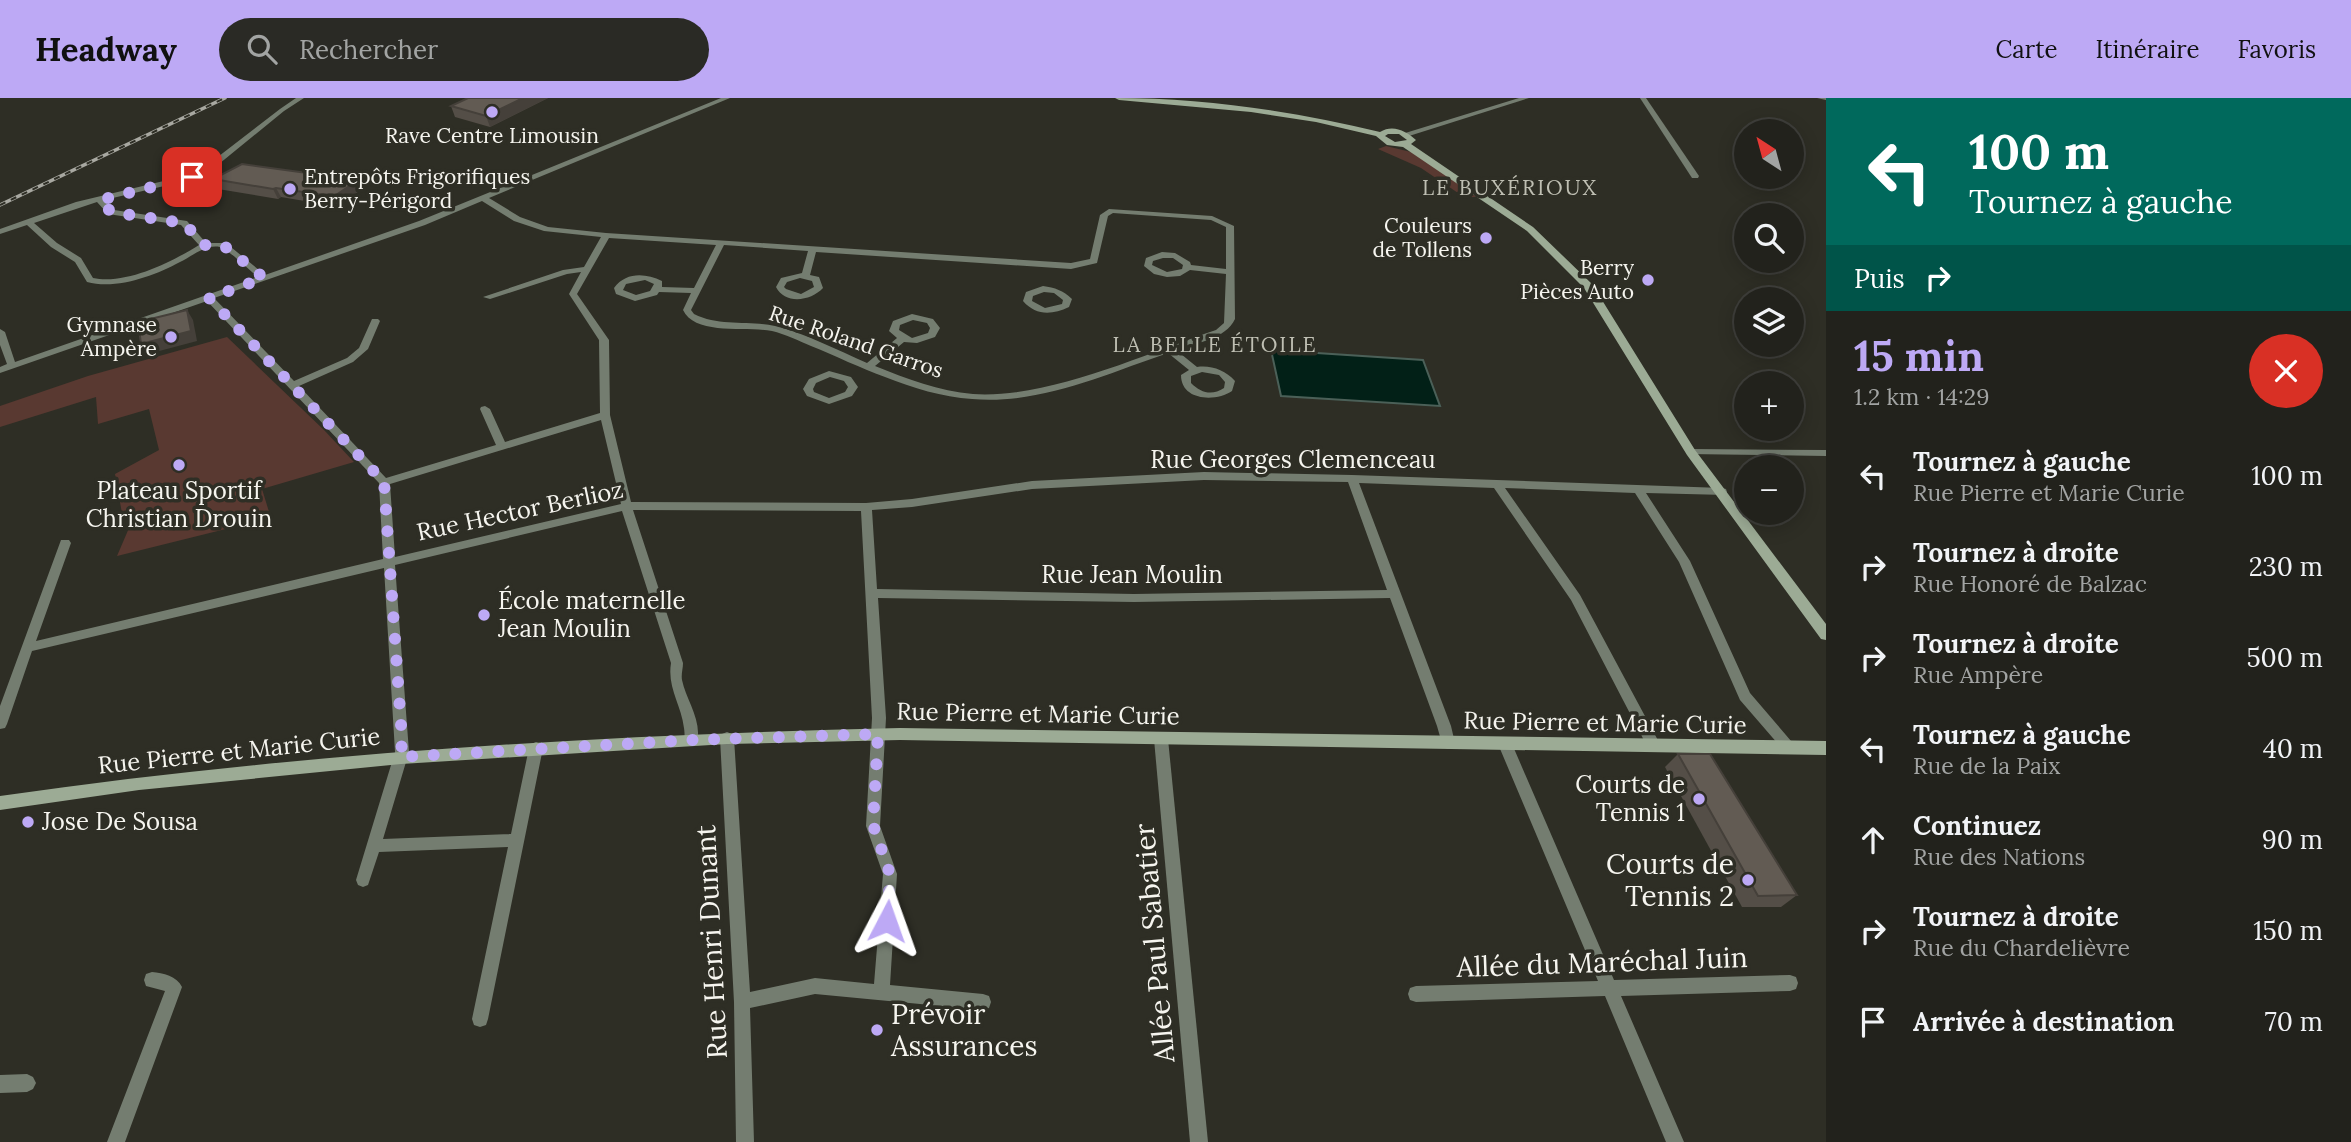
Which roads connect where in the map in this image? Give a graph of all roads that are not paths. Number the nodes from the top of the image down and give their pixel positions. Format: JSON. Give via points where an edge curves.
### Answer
{"nodes":[{"id":1,"x":301,"y":98,"type":"edge"},
{"id":2,"x":727,"y":98,"type":"edge"},
{"id":3,"x":1119,"y":98,"type":"edge"},
{"id":4,"x":1526,"y":98,"type":"edge"},
{"id":5,"x":1643,"y":98,"type":"edge"},
{"id":6,"x":1820,"y":98,"type":"edge"},
{"id":7,"x":1826,"y":98,"type":"edge"},
{"id":8,"x":1184,"y":100,"type":"edge"},
{"id":9,"x":1405,"y":139,"type":"junction"},
{"id":10,"x":1695,"y":176,"type":"dead end"},
{"id":11,"x":484,"y":199,"type":"junction"},
{"id":12,"x":100,"y":200,"type":"junction"},
{"id":13,"x":28,"y":222,"type":"junction"},
{"id":14,"x":0,"y":232,"type":"edge"},
{"id":15,"x":606,"y":235,"type":"junction"},
{"id":16,"x":721,"y":243,"type":"junction"},
{"id":17,"x":204,"y":245,"type":"junction"},
{"id":18,"x":813,"y":249,"type":"junction"},
{"id":19,"x":1050,"y":264,"type":"junction"},
{"id":20,"x":1187,"y":267,"type":"dead end"},
{"id":21,"x":587,"y":269,"type":"junction"},
{"id":22,"x":1230,"y":272,"type":"junction"},
{"id":23,"x":806,"y":275,"type":"dead end"},
{"id":24,"x":264,"y":278,"type":"junction"},
{"id":25,"x":657,"y":289,"type":"dead end"},
{"id":26,"x":1050,"y":289,"type":"dead end"},
{"id":27,"x":697,"y":291,"type":"junction"},
{"id":28,"x":487,"y":297,"type":"dead end"},
{"id":29,"x":209,"y":298,"type":"junction"},
{"id":30,"x":375,"y":321,"type":"dead end"},
{"id":31,"x":0,"y":332,"type":"edge"},
{"id":32,"x":902,"y":339,"type":"dead end"},
{"id":33,"x":1168,"y":349,"type":"junction"},
{"id":34,"x":833,"y":351,"type":"junction"},
{"id":35,"x":12,"y":366,"type":"junction"},
{"id":36,"x":870,"y":366,"type":"junction"},
{"id":37,"x":0,"y":370,"type":"edge"},
{"id":38,"x":1194,"y":370,"type":"dead end"},
{"id":39,"x":829,"y":374,"type":"dead end"},
{"id":40,"x":291,"y":386,"type":"junction"},
{"id":41,"x":485,"y":409,"type":"dead end"},
{"id":42,"x":605,"y":415,"type":"junction"},
{"id":43,"x":502,"y":447,"type":"junction"},
{"id":44,"x":1691,"y":452,"type":"junction"},
{"id":45,"x":1826,"y":453,"type":"edge"},
{"id":46,"x":1352,"y":479,"type":"junction"},
{"id":47,"x":384,"y":482,"type":"junction"},
{"id":48,"x":1497,"y":484,"type":"junction"},
{"id":49,"x":1638,"y":489,"type":"junction"},
{"id":50,"x":1722,"y":492,"type":"junction"},
{"id":51,"x":627,"y":506,"type":"junction"},
{"id":52,"x":866,"y":507,"type":"junction"},
{"id":53,"x":65,"y":543,"type":"dead end"},
{"id":54,"x":390,"y":561,"type":"junction"},
{"id":55,"x":870,"y":593,"type":"junction"},
{"id":56,"x":1394,"y":594,"type":"junction"},
{"id":57,"x":1826,"y":635,"type":"edge"},
{"id":58,"x":26,"y":648,"type":"junction"},
{"id":59,"x":0,"y":724,"type":"edge"},
{"id":60,"x":878,"y":734,"type":"junction"},
{"id":61,"x":727,"y":738,"type":"junction"},
{"id":62,"x":1161,"y":739,"type":"junction"},
{"id":63,"x":691,"y":740,"type":"junction"},
{"id":64,"x":1448,"y":743,"type":"junction"},
{"id":65,"x":1505,"y":744,"type":"junction"},
{"id":66,"x":1654,"y":746,"type":"junction"},
{"id":67,"x":536,"y":748,"type":"junction"},
{"id":68,"x":1790,"y":748,"type":"junction"},
{"id":69,"x":1826,"y":748,"type":"edge"},
{"id":70,"x":401,"y":757,"type":"junction"},
{"id":71,"x":0,"y":803,"type":"edge"},
{"id":72,"x":517,"y":840,"type":"junction"},
{"id":73,"x":375,"y":846,"type":"junction"},
{"id":74,"x":363,"y":880,"type":"dead end"},
{"id":75,"x":152,"y":980,"type":"dead end"},
{"id":76,"x":1790,"y":983,"type":"dead end"},
{"id":77,"x":1609,"y":988,"type":"junction"},
{"id":78,"x":881,"y":992,"type":"junction"},
{"id":79,"x":1416,"y":994,"type":"dead end"},
{"id":80,"x":742,"y":1002,"type":"junction"},
{"id":81,"x":983,"y":1002,"type":"dead end"},
{"id":82,"x":480,"y":1019,"type":"dead end"},
{"id":83,"x":27,"y":1083,"type":"dead end"},
{"id":84,"x":0,"y":1084,"type":"edge"},
{"id":85,"x":116,"y":1142,"type":"edge"},
{"id":86,"x":745,"y":1142,"type":"edge"},
{"id":87,"x":1199,"y":1142,"type":"edge"},
{"id":88,"x":1675,"y":1142,"type":"edge"}],
"edges":[{"from":1,"to":12,"type":"street","via":[[205,173]]},
{"from":2,"to":11,"type":"street"},
{"from":3,"to":8,"type":"street"},
{"from":4,"to":9,"type":"street"},
{"from":5,"to":10,"type":"street"},
{"from":6,"to":7,"type":"street"},
{"from":8,"to":9,"type":"street","via":[[1380,134],[1391,131]]},
{"from":9,"to":44,"type":"street","via":[[1531,230],[1590,289]]},
{"from":11,"to":15,"type":"street","name":"Rue Roland Garros","via":[[517,219],[547,229]]},
{"from":11,"to":24,"type":"street"},
{"from":12,"to":13,"type":"street"},
{"from":12,"to":17,"type":"street","via":[[111,212],[184,223]]},
{"from":13,"to":14,"type":"street"},
{"from":13,"to":17,"type":"street","via":[[78,260],[90,280],[97,282],[146,273]]},
{"from":15,"to":16,"type":"street","name":"Rue Roland Garros"},
{"from":15,"to":21,"type":"street"},
{"from":16,"to":18,"type":"street","name":"Rue Roland Garros"},
{"from":16,"to":27,"type":"street","name":"Rue Roland Garros"},
{"from":17,"to":24,"type":"street","via":[[223,245]]},
{"from":18,"to":19,"type":"street","name":"Rue Roland Garros"},
{"from":18,"to":23,"type":"street"},
{"from":19,"to":22,"type":"street","name":"Rue Roland Garros","via":[[1094,261],[1104,215],[1119,210],[1225,222],[1230,226]]},
{"from":19,"to":26,"type":"street"},
{"from":20,"to":22,"type":"street"},
{"from":21,"to":28,"type":"street"},
{"from":21,"to":42,"type":"street","via":[[573,294],[604,340]]},
{"from":22,"to":33,"type":"street","name":"Rue Roland Garros","via":[[1228,324],[1219,332]]},
{"from":24,"to":29,"type":"street"},
{"from":25,"to":27,"type":"street"},
{"from":27,"to":34,"type":"street","name":"Rue Roland Garros","via":[[687,310],[698,321],[765,326]]},
{"from":29,"to":35,"type":"street"},
{"from":29,"to":40,"type":"street"},
{"from":30,"to":40,"type":"street","via":[[363,349],[350,360]]},
{"from":31,"to":35,"type":"street"},
{"from":32,"to":36,"type":"street"},
{"from":33,"to":36,"type":"street","name":"Rue Roland Garros","via":[[1056,388],[996,398],[931,389]]},
{"from":33,"to":38,"type":"street"},
{"from":34,"to":36,"type":"street","name":"Rue Roland Garros"},
{"from":34,"to":39,"type":"street"},
{"from":35,"to":37,"type":"street"},
{"from":40,"to":47,"type":"street"},
{"from":41,"to":43,"type":"street"},
{"from":42,"to":43,"type":"street"},
{"from":42,"to":51,"type":"street"},
{"from":43,"to":47,"type":"street"},
{"from":44,"to":45,"type":"street"},
{"from":44,"to":50,"type":"street"},
{"from":46,"to":48,"type":"street","name":"Rue Georges Clemenceau"},
{"from":46,"to":52,"type":"street","name":"Rue Georges Clemenceau","via":[[1204,476],[1032,485]]},
{"from":46,"to":56,"type":"street"},
{"from":47,"to":54,"type":"street"},
{"from":48,"to":49,"type":"street","name":"Rue Georges Clemenceau"},
{"from":48,"to":66,"type":"street","via":[[1576,598]]},
{"from":49,"to":50,"type":"street","name":"Rue Georges Clemenceau"},
{"from":49,"to":68,"type":"street","via":[[1684,561],[1745,696]]},
{"from":50,"to":57,"type":"street"},
{"from":51,"to":52,"type":"street","name":"Rue Hector Berlioz"},
{"from":51,"to":54,"type":"street","name":"Rue Hector Berlioz"},
{"from":51,"to":63,"type":"street","via":[[677,663],[675,677]]},
{"from":52,"to":55,"type":"street"},
{"from":53,"to":58,"type":"street"},
{"from":54,"to":58,"type":"street","name":"Rue Hector Berlioz"},
{"from":54,"to":70,"type":"street"},
{"from":55,"to":56,"type":"street","name":"Rue Jean Moulin","via":[[1134,598]]},
{"from":55,"to":60,"type":"street"},
{"from":56,"to":64,"type":"street"},
{"from":58,"to":59,"type":"street"},
{"from":60,"to":61,"type":"street","name":"Rue Pierre et Marie Curie"},
{"from":60,"to":62,"type":"street","name":"Rue Pierre et Marie Curie"},
{"from":60,"to":78,"type":"street","via":[[873,825],[890,874]]},
{"from":61,"to":63,"type":"street","name":"Rue Pierre et Marie Curie"},
{"from":61,"to":80,"type":"street","name":"Rue Henri Dunant"},
{"from":62,"to":64,"type":"street","name":"Rue Pierre et Marie Curie"},
{"from":62,"to":87,"type":"street","name":"Allée Paul Sabatier"},
{"from":63,"to":67,"type":"street","name":"Rue Pierre et Marie Curie"},
{"from":64,"to":65,"type":"street","name":"Rue Pierre et Marie Curie"},
{"from":65,"to":66,"type":"street","name":"Rue Pierre et Marie Curie"},
{"from":65,"to":77,"type":"street"},
{"from":66,"to":68,"type":"street","name":"Rue Pierre et Marie Curie"},
{"from":67,"to":70,"type":"street","name":"Rue Pierre et Marie Curie"},
{"from":67,"to":72,"type":"street"},
{"from":68,"to":69,"type":"street","name":"Rue Pierre et Marie Curie"},
{"from":70,"to":71,"type":"street","name":"Rue Pierre et Marie Curie","via":[[139,783]]},
{"from":70,"to":73,"type":"street"},
{"from":72,"to":73,"type":"street"},
{"from":72,"to":82,"type":"street"},
{"from":73,"to":74,"type":"street"},
{"from":75,"to":85,"type":"street","via":[[174,987]]},
{"from":76,"to":77,"type":"street","name":"Allée du Maréchal Juin"},
{"from":77,"to":79,"type":"street","name":"Allée du Maréchal Juin"},
{"from":77,"to":88,"type":"street"},
{"from":78,"to":80,"type":"street","via":[[815,986]]},
{"from":78,"to":81,"type":"street"},
{"from":80,"to":86,"type":"street","name":"Rue Henri Dunant"},
{"from":83,"to":84,"type":"street"}]}
